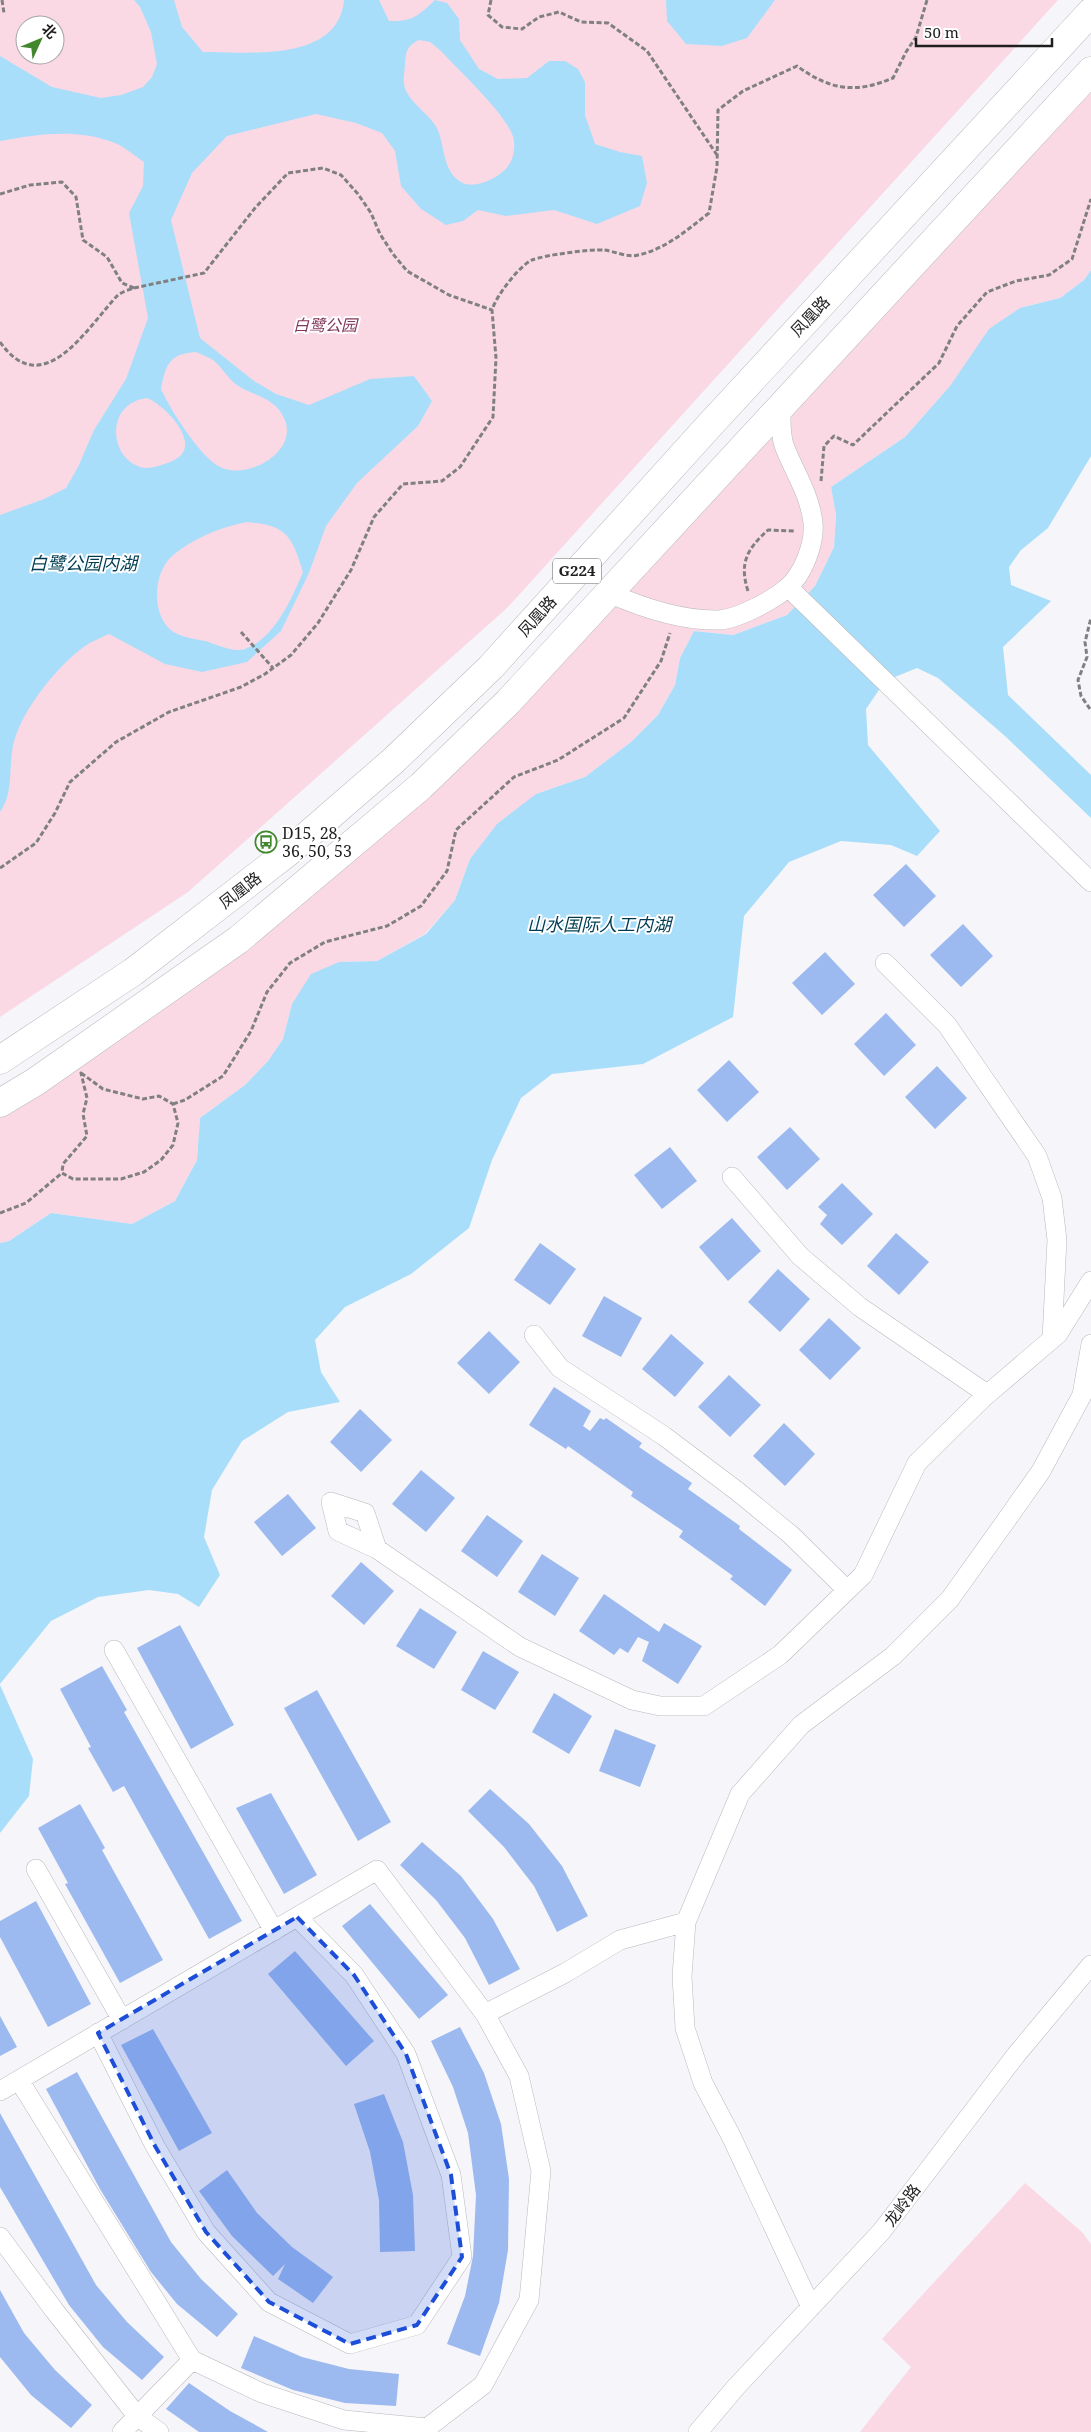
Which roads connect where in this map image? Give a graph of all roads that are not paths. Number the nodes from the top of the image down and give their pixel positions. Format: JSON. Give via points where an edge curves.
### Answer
{"nodes":[{"id":1,"x":1091,"y":12,"type":"edge"},
{"id":2,"x":1091,"y":71,"type":"edge"},
{"id":3,"x":780,"y":407,"type":"junction"},
{"id":4,"x":788,"y":588,"type":"junction"},
{"id":5,"x":609,"y":593,"type":"junction"},
{"id":6,"x":1091,"y":882,"type":"edge"},
{"id":7,"x":885,"y":963,"type":"dead end"},
{"id":8,"x":0,"y":1060,"type":"edge"},
{"id":9,"x":0,"y":1103,"type":"edge"},
{"id":10,"x":732,"y":1177,"type":"dead end"},
{"id":11,"x":1091,"y":1281,"type":"edge"},
{"id":12,"x":534,"y":1335,"type":"dead end"},
{"id":13,"x":1052,"y":1339,"type":"junction"},
{"id":14,"x":1091,"y":1344,"type":"edge"},
{"id":15,"x":988,"y":1394,"type":"junction"},
{"id":16,"x":377,"y":1549,"type":"dead end"},
{"id":17,"x":847,"y":1590,"type":"junction"},
{"id":18,"x":114,"y":1650,"type":"dead end"},
{"id":19,"x":36,"y":1869,"type":"dead end"},
{"id":20,"x":298,"y":1917,"type":"junction"},
{"id":21,"x":686,"y":1922,"type":"junction"},
{"id":22,"x":274,"y":1931,"type":"junction"},
{"id":23,"x":1091,"y":1965,"type":"edge"},
{"id":24,"x":485,"y":2014,"type":"junction"},
{"id":25,"x":122,"y":2020,"type":"junction"},
{"id":26,"x":98,"y":2033,"type":"junction"},
{"id":27,"x":19,"y":2080,"type":"junction"},
{"id":28,"x":0,"y":2091,"type":"edge"},
{"id":29,"x":0,"y":2236,"type":"edge"},
{"id":30,"x":811,"y":2307,"type":"junction"},
{"id":31,"x":192,"y":2360,"type":"junction"},
{"id":32,"x":137,"y":2416,"type":"junction"},
{"id":33,"x":427,"y":2430,"type":"edge"},
{"id":34,"x":122,"y":2432,"type":"edge"},
{"id":35,"x":159,"y":2432,"type":"edge"},
{"id":36,"x":698,"y":2432,"type":"edge"}],
"edges":[{"from":1,"to":8,"type":"highway","name":"凤凰路","number":"G224","via":[[490,667],[421,734],[287,853],[133,972]]},
{"from":2,"to":3,"type":"highway","number":"G224"},
{"from":3,"to":4,"type":"street","via":[[784,447],[808,498],[813,531],[812,542],[799,572]]},
{"from":3,"to":5,"type":"highway","number":"G224"},
{"from":4,"to":5,"type":"street","via":[[754,608],[721,620],[675,616]]},
{"from":4,"to":6,"type":"street"},
{"from":5,"to":9,"type":"highway","number":"G224","via":[[508,702],[421,786],[246,933],[35,1082]]},
{"from":7,"to":13,"type":"street","via":[[947,1025],[1037,1156],[1052,1198],[1057,1240]]},
{"from":10,"to":15,"type":"street","via":[[800,1256],[860,1307]]},
{"from":11,"to":13,"type":"street"},
{"from":12,"to":17,"type":"street","via":[[560,1368],[664,1436],[737,1491],[791,1534]]},
{"from":13,"to":15,"type":"street"},
{"from":14,"to":21,"type":"street","via":[[1082,1395],[1041,1471],[950,1599],[894,1656],[801,1725],[740,1794]]},
{"from":15,"to":17,"type":"street","via":[[917,1463],[863,1575]]},
{"from":16,"to":17,"type":"street","via":[[520,1647],[632,1700],[660,1706],[704,1706],[780,1655]]},
{"from":18,"to":22,"type":"street"},
{"from":19,"to":25,"type":"street"},
{"from":20,"to":22,"type":"street"},
{"from":20,"to":24,"type":"street","via":[[377,1870]]},
{"from":20,"to":26,"type":"street","via":[[354,1976],[406,2054],[452,2176],[462,2257],[417,2325],[350,2344],[269,2302],[206,2232],[155,2146]]},
{"from":21,"to":24,"type":"street","via":[[620,1940],[565,1973]]},
{"from":21,"to":30,"type":"street","via":[[682,1976],[685,2028],[703,2083]]},
{"from":22,"to":25,"type":"street"},
{"from":23,"to":30,"type":"street","name":"龙岭路","via":[[1016,2055],[881,2232]]},
{"from":24,"to":33,"type":"street","via":[[519,2076],[541,2171],[529,2300],[483,2385]]},
{"from":25,"to":26,"type":"street"},
{"from":26,"to":27,"type":"street"},
{"from":27,"to":28,"type":"street"},
{"from":27,"to":31,"type":"street"},
{"from":29,"to":32,"type":"street"},
{"from":30,"to":36,"type":"street","name":"龙岭路"},
{"from":31,"to":32,"type":"street"},
{"from":31,"to":33,"type":"street","via":[[262,2392],[344,2420]]},
{"from":32,"to":34,"type":"street"},
{"from":32,"to":35,"type":"street"}]}
